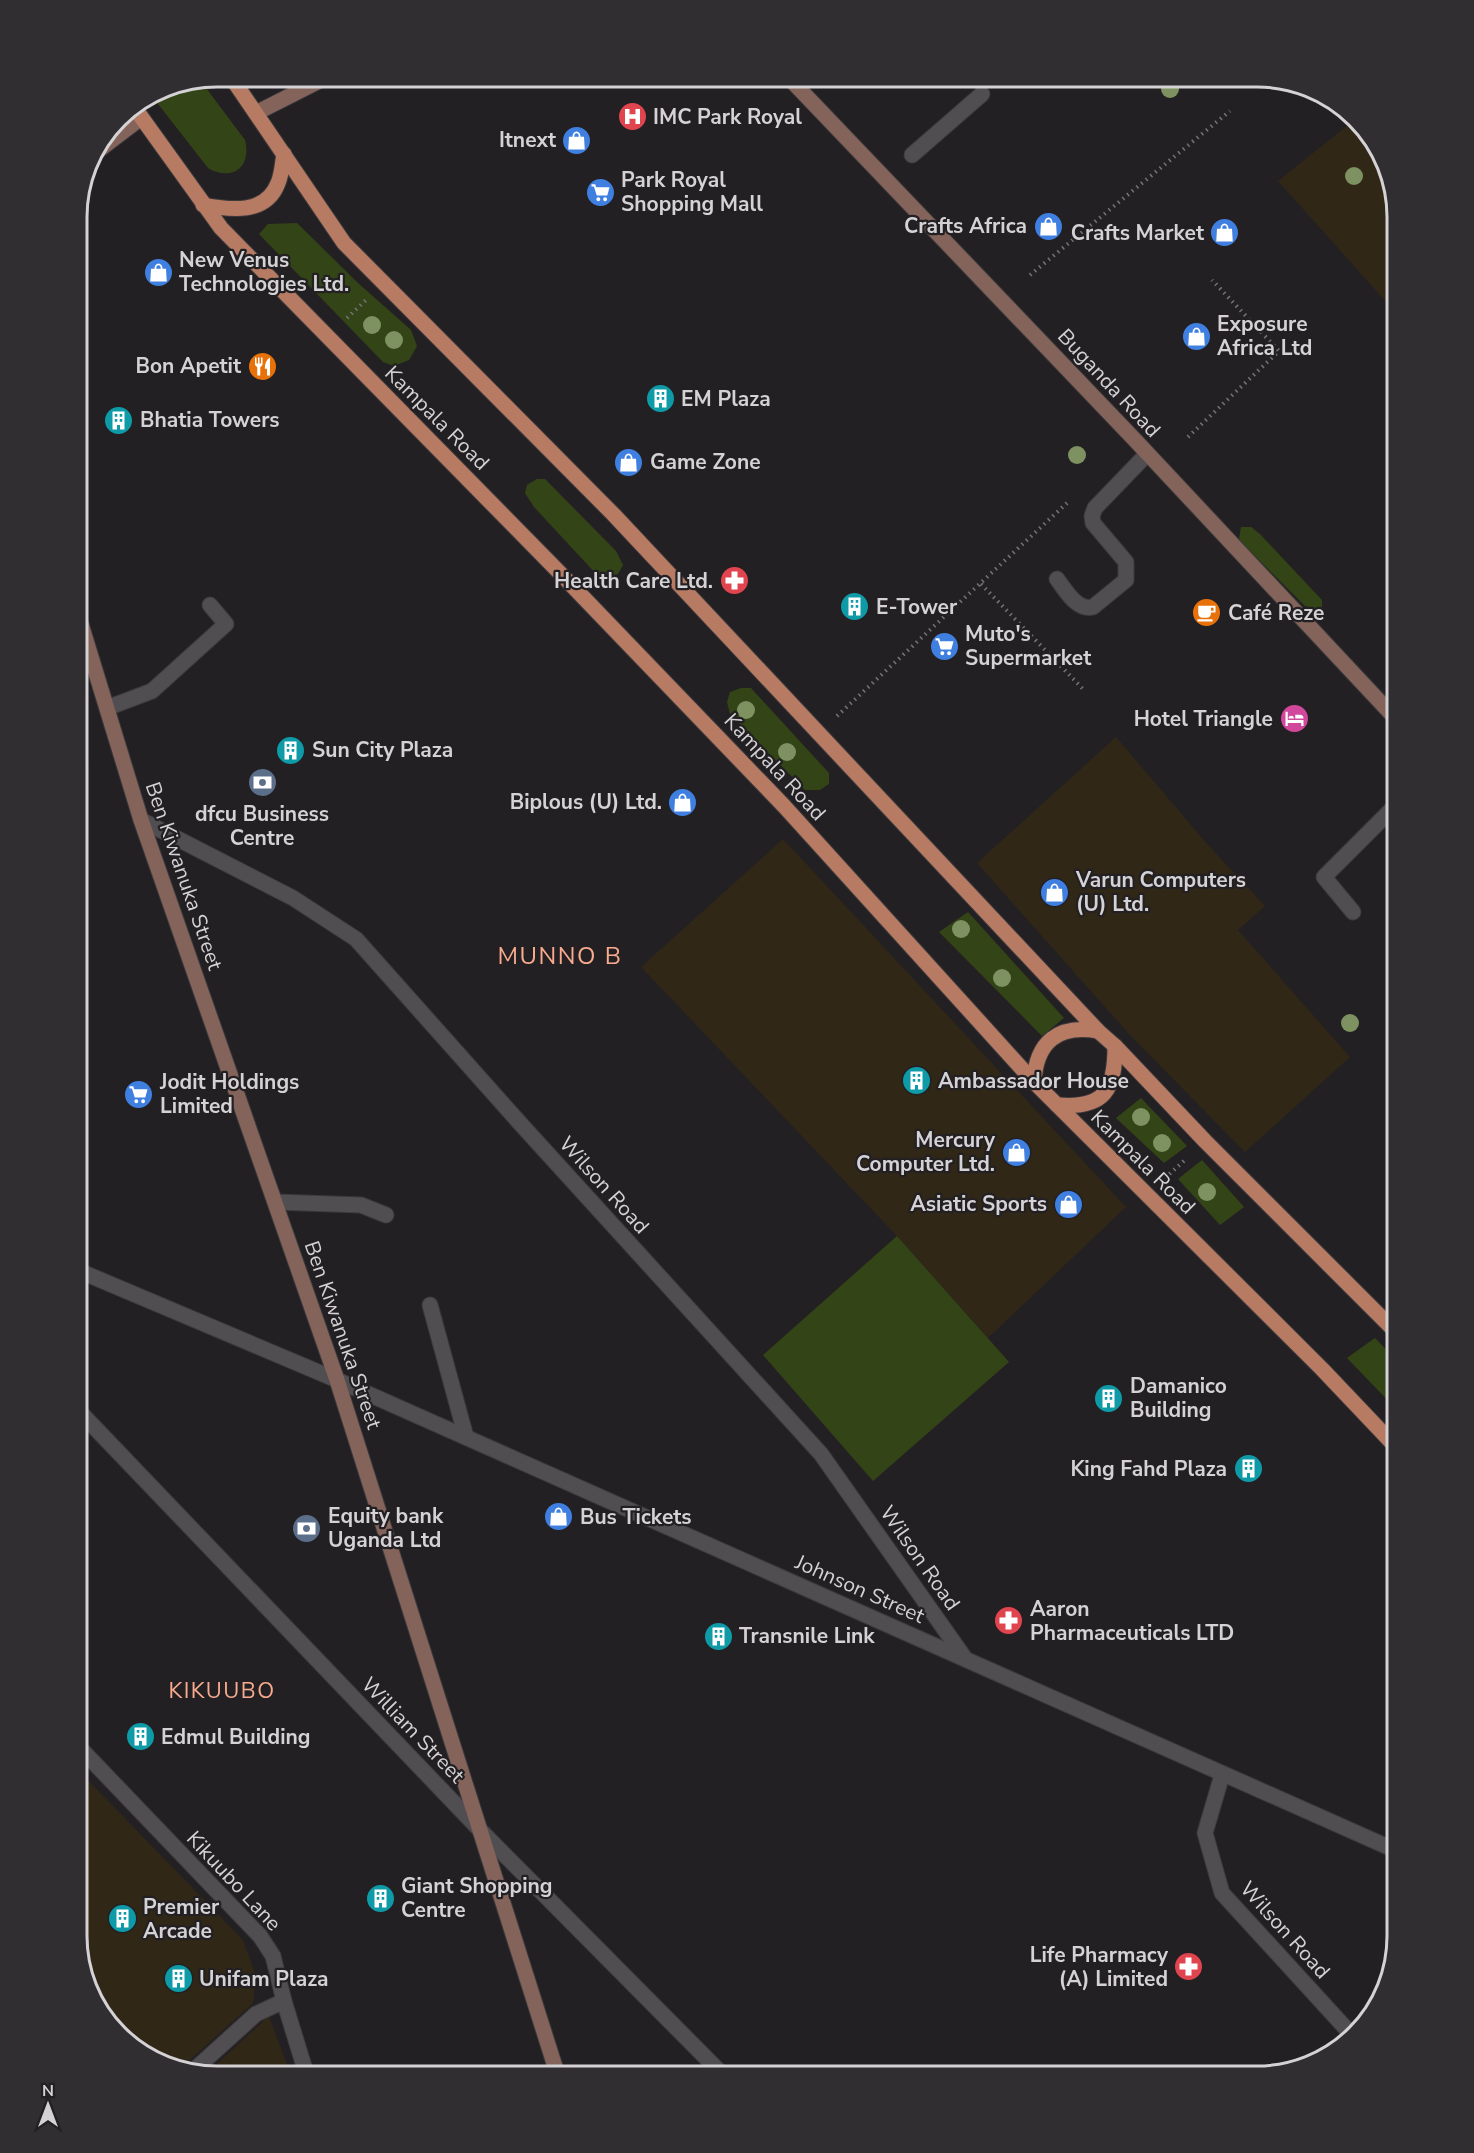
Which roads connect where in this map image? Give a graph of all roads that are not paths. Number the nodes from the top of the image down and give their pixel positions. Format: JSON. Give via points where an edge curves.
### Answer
{"nodes":[{"id":1,"x":238,"y":87,"type":"edge"},
{"id":2,"x":306,"y":87,"type":"edge"},
{"id":3,"x":798,"y":87,"type":"edge"},
{"id":4,"x":982,"y":94,"type":"dead end"},
{"id":5,"x":139,"y":113,"type":"edge"},
{"id":6,"x":256,"y":113,"type":"junction"},
{"id":7,"x":284,"y":154,"type":"junction"},
{"id":8,"x":912,"y":155,"type":"dead end"},
{"id":9,"x":203,"y":205,"type":"junction"},
{"id":10,"x":1147,"y":454,"type":"junction"},
{"id":11,"x":1057,"y":579,"type":"dead end"},
{"id":12,"x":210,"y":605,"type":"dead end"},
{"id":13,"x":87,"y":644,"type":"edge"},
{"id":14,"x":106,"y":708,"type":"junction"},
{"id":15,"x":1387,"y":708,"type":"edge"},
{"id":16,"x":1387,"y":815,"type":"edge"},
{"id":17,"x":141,"y":820,"type":"junction"},
{"id":18,"x":1353,"y":912,"type":"dead end"},
{"id":19,"x":1098,"y":1031,"type":"junction"},
{"id":20,"x":1115,"y":1046,"type":"junction"},
{"id":21,"x":1034,"y":1082,"type":"junction"},
{"id":22,"x":1057,"y":1105,"type":"junction"},
{"id":23,"x":275,"y":1202,"type":"junction"},
{"id":24,"x":386,"y":1215,"type":"dead end"},
{"id":25,"x":87,"y":1274,"type":"edge"},
{"id":26,"x":430,"y":1305,"type":"dead end"},
{"id":27,"x":1387,"y":1322,"type":"edge"},
{"id":28,"x":337,"y":1380,"type":"junction"},
{"id":29,"x":87,"y":1419,"type":"edge"},
{"id":30,"x":466,"y":1437,"type":"junction"},
{"id":31,"x":1387,"y":1437,"type":"edge"},
{"id":32,"x":966,"y":1659,"type":"junction"},
{"id":33,"x":87,"y":1756,"type":"edge"},
{"id":34,"x":1222,"y":1775,"type":"junction"},
{"id":35,"x":480,"y":1830,"type":"junction"},
{"id":36,"x":1387,"y":1846,"type":"edge"},
{"id":37,"x":284,"y":2001,"type":"junction"},
{"id":38,"x":1347,"y":2030,"type":"edge"},
{"id":39,"x":200,"y":2065,"type":"edge"},
{"id":40,"x":304,"y":2066,"type":"edge"},
{"id":41,"x":555,"y":2066,"type":"edge"},
{"id":42,"x":714,"y":2066,"type":"edge"}],
"edges":[{"from":1,"to":6,"type":"main road"},
{"from":2,"to":6,"type":"main road"},
{"from":3,"to":10,"type":"main road","name":"Buganda Road"},
{"from":4,"to":8,"type":"street"},
{"from":5,"to":9,"type":"main road","name":"Kampala Road"},
{"from":6,"to":7,"type":"main road"},
{"from":7,"to":9,"type":"main road","via":[[278,183],[271,195],[254,207],[237,210]]},
{"from":7,"to":19,"type":"main road","via":[[344,243],[614,515]]},
{"from":9,"to":21,"type":"main road","name":"Kampala Road","via":[[221,228],[784,806]]},
{"from":10,"to":11,"type":"street","via":[[1095,508],[1092,516],[1126,562],[1126,580],[1086,609]]},
{"from":10,"to":15,"type":"main road","name":"Buganda Road"},
{"from":12,"to":14,"type":"street","via":[[226,624],[152,691]]},
{"from":13,"to":14,"type":"main road","name":"Ben Kiwanuka Street"},
{"from":14,"to":17,"type":"main road","name":"Ben Kiwanuka Street"},
{"from":16,"to":18,"type":"street","via":[[1324,877]]},
{"from":17,"to":23,"type":"main road","name":"Ben Kiwanuka Street"},
{"from":17,"to":32,"type":"street","name":"Wilson Road","via":[[293,898],[356,939],[821,1454]]},
{"from":19,"to":20,"type":"main road"},
{"from":19,"to":21,"type":"main road","via":[[1082,1028],[1052,1039],[1041,1051]]},
{"from":20,"to":22,"type":"main road","via":[[1115,1071],[1110,1086],[1100,1097],[1087,1104]]},
{"from":20,"to":27,"type":"main road"},
{"from":21,"to":22,"type":"main road","name":"Kampala Road"},
{"from":22,"to":31,"type":"main road","name":"Kampala Road"},
{"from":23,"to":24,"type":"street","via":[[362,1205]]},
{"from":23,"to":28,"type":"main road","name":"Ben Kiwanuka Street"},
{"from":25,"to":28,"type":"street","name":"Johnson Street"},
{"from":26,"to":30,"type":"street"},
{"from":28,"to":30,"type":"street","name":"Johnson Street"},
{"from":28,"to":35,"type":"main road","name":"Ben Kiwanuka Street"},
{"from":29,"to":35,"type":"street","name":"William Street"},
{"from":30,"to":32,"type":"street","name":"Johnson Street"},
{"from":32,"to":34,"type":"street","name":"Johnson Street"},
{"from":33,"to":37,"type":"street","name":"Kikuubo Lane","via":[[260,1936],[273,1956]]},
{"from":34,"to":36,"type":"street","name":"Johnson Street"},
{"from":34,"to":38,"type":"street","name":"Wilson Road","via":[[1205,1833],[1222,1893]]},
{"from":35,"to":41,"type":"main road","name":"Ben Kiwanuka Street"},
{"from":35,"to":42,"type":"street","name":"William Street"},
{"from":37,"to":39,"type":"street","via":[[256,2014]]},
{"from":37,"to":40,"type":"street","name":"Kikuubo Lane"}]}
